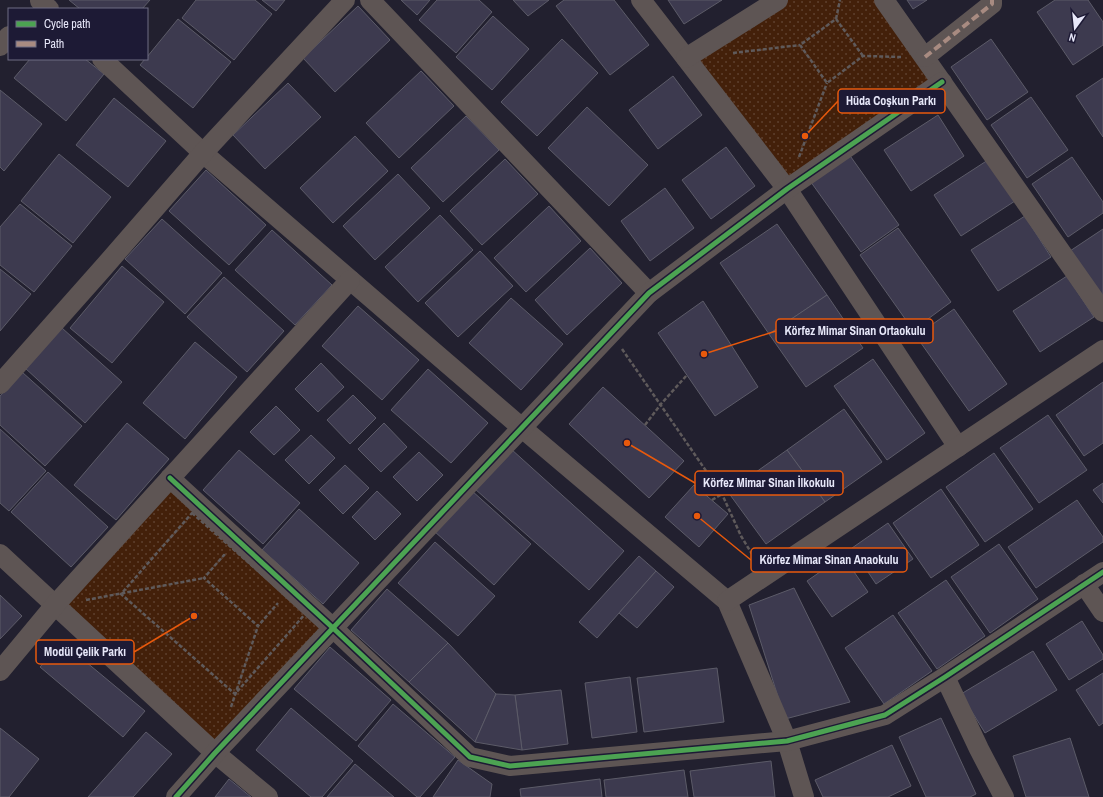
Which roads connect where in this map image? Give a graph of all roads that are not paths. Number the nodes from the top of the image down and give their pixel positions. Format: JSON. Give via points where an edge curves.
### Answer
{"nodes":[{"id":1,"x":345,"y":0,"type":"edge"},
{"id":2,"x":370,"y":0,"type":"edge"},
{"id":3,"x":641,"y":0,"type":"edge"},
{"id":4,"x":778,"y":0,"type":"edge"},
{"id":5,"x":884,"y":0,"type":"edge"},
{"id":6,"x":992,"y":0,"type":"edge"},
{"id":7,"x":8,"y":37,"type":"edge"},
{"id":8,"x":0,"y":46,"type":"edge"},
{"id":9,"x":925,"y":57,"type":"junction"},
{"id":10,"x":686,"y":58,"type":"junction"},
{"id":11,"x":103,"y":60,"type":"edge"},
{"id":12,"x":942,"y":82,"type":"junction"},
{"id":13,"x":203,"y":153,"type":"junction"},
{"id":14,"x":787,"y":189,"type":"junction"},
{"id":15,"x":350,"y":280,"type":"junction"},
{"id":16,"x":649,"y":293,"type":"junction"},
{"id":17,"x":1103,"y":312,"type":"edge"},
{"id":18,"x":1103,"y":350,"type":"edge"},
{"id":19,"x":0,"y":384,"type":"edge"},
{"id":20,"x":522,"y":428,"type":"junction"},
{"id":21,"x":958,"y":447,"type":"junction"},
{"id":22,"x":170,"y":478,"type":"junction"},
{"id":23,"x":0,"y":554,"type":"edge"},
{"id":24,"x":1103,"y":572,"type":"edge"},
{"id":25,"x":1084,"y":584,"type":"junction"},
{"id":26,"x":728,"y":601,"type":"junction"},
{"id":27,"x":55,"y":605,"type":"junction"},
{"id":28,"x":1103,"y":612,"type":"edge"},
{"id":29,"x":333,"y":628,"type":"junction"},
{"id":30,"x":0,"y":671,"type":"edge"},
{"id":31,"x":945,"y":677,"type":"junction"},
{"id":32,"x":787,"y":741,"type":"junction"},
{"id":33,"x":215,"y":753,"type":"junction"},
{"id":34,"x":176,"y":797,"type":"edge"},
{"id":35,"x":268,"y":797,"type":"edge"},
{"id":36,"x":804,"y":797,"type":"edge"},
{"id":37,"x":1004,"y":797,"type":"edge"}],
"edges":[{"from":1,"to":13,"type":"street"},
{"from":2,"to":16,"type":"street"},
{"from":3,"to":10,"type":"street"},
{"from":4,"to":10,"type":"street"},
{"from":5,"to":9,"type":"street"},
{"from":6,"to":9,"type":"street","via":[[992,4]]},
{"from":7,"to":8,"type":"street"},
{"from":9,"to":12,"type":"street"},
{"from":10,"to":14,"type":"street"},
{"from":11,"to":13,"type":"street"},
{"from":12,"to":14,"type":"street"},
{"from":12,"to":17,"type":"street"},
{"from":13,"to":15,"type":"street"},
{"from":13,"to":19,"type":"street"},
{"from":14,"to":16,"type":"street"},
{"from":14,"to":21,"type":"street"},
{"from":15,"to":20,"type":"street"},
{"from":15,"to":22,"type":"street"},
{"from":16,"to":20,"type":"street"},
{"from":18,"to":21,"type":"street"},
{"from":20,"to":26,"type":"street"},
{"from":20,"to":29,"type":"street"},
{"from":21,"to":26,"type":"street"},
{"from":22,"to":27,"type":"street"},
{"from":22,"to":29,"type":"street"},
{"from":23,"to":27,"type":"street"},
{"from":24,"to":25,"type":"street"},
{"from":25,"to":28,"type":"street"},
{"from":25,"to":31,"type":"street"},
{"from":26,"to":32,"type":"street"},
{"from":27,"to":30,"type":"street"},
{"from":27,"to":33,"type":"street"},
{"from":29,"to":32,"type":"street","via":[[470,758],[510,766]]},
{"from":29,"to":33,"type":"street"},
{"from":31,"to":32,"type":"street","via":[[885,715]]},
{"from":31,"to":37,"type":"street"},
{"from":32,"to":36,"type":"street"},
{"from":33,"to":34,"type":"street"},
{"from":33,"to":35,"type":"street"}]}
